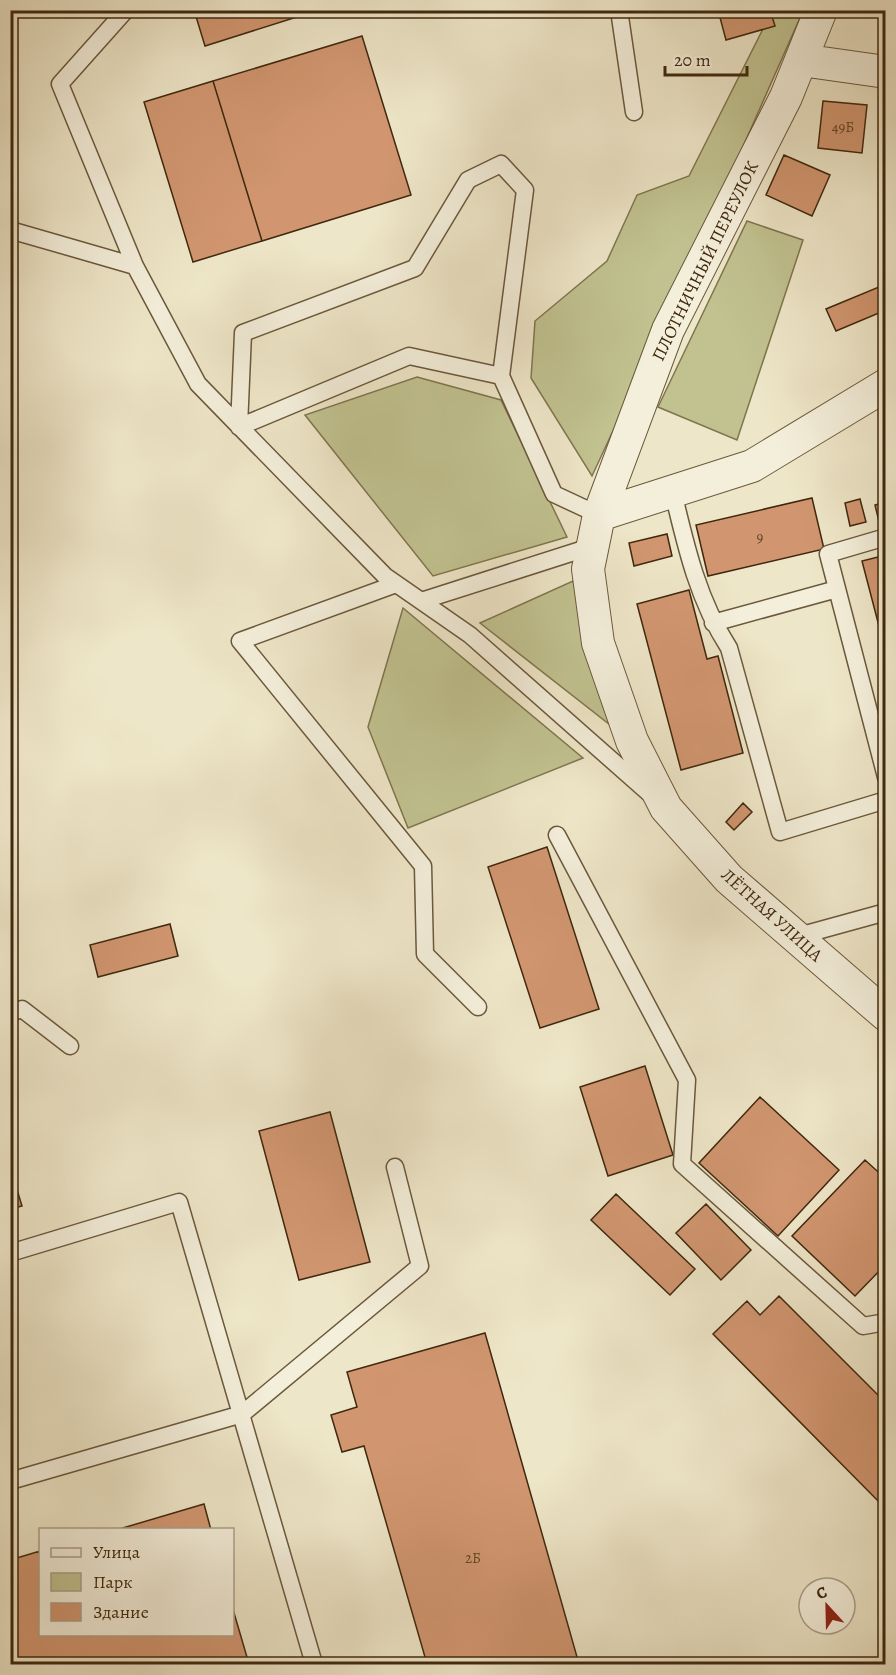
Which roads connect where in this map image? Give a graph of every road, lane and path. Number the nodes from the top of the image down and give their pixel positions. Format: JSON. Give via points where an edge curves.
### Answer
{"nodes":[{"id":1,"x":126,"y":10,"type":"edge"},
{"id":2,"x":619,"y":10,"type":"edge"},
{"id":3,"x":821,"y":10,"type":"edge"},
{"id":4,"x":801,"y":60,"type":"junction"},
{"id":5,"x":885,"y":72,"type":"edge"},
{"id":6,"x":634,"y":112,"type":"dead end"},
{"id":7,"x":10,"y":230,"type":"edge"},
{"id":8,"x":135,"y":266,"type":"junction"},
{"id":9,"x":501,"y":376,"type":"junction"},
{"id":10,"x":885,"y":385,"type":"edge"},
{"id":11,"x":239,"y":427,"type":"junction"},
{"id":12,"x":673,"y":492,"type":"junction"},
{"id":13,"x":598,"y":515,"type":"junction"},
{"id":14,"x":885,"y":537,"type":"edge"},
{"id":15,"x":593,"y":546,"type":"junction"},
{"id":16,"x":396,"y":584,"type":"junction"},
{"id":17,"x":837,"y":589,"type":"junction"},
{"id":18,"x":421,"y":601,"type":"junction"},
{"id":19,"x":713,"y":623,"type":"junction"},
{"id":20,"x":885,"y":777,"type":"edge"},
{"id":21,"x":885,"y":800,"type":"edge"},
{"id":22,"x":666,"y":808,"type":"junction"},
{"id":23,"x":557,"y":835,"type":"dead end"},
{"id":24,"x":885,"y":912,"type":"edge"},
{"id":25,"x":795,"y":937,"type":"junction"},
{"id":26,"x":478,"y":1007,"type":"dead end"},
{"id":27,"x":10,"y":1013,"type":"edge"},
{"id":28,"x":885,"y":1015,"type":"edge"},
{"id":29,"x":70,"y":1046,"type":"dead end"},
{"id":30,"x":395,"y":1167,"type":"dead end"},
{"id":31,"x":10,"y":1253,"type":"edge"},
{"id":32,"x":885,"y":1322,"type":"edge"},
{"id":33,"x":242,"y":1414,"type":"junction"},
{"id":34,"x":10,"y":1481,"type":"edge"},
{"id":35,"x":314,"y":1665,"type":"edge"}],
"edges":[{"from":1,"to":8,"type":"lane","via":[[60,84]]},
{"from":2,"to":6,"type":"lane"},
{"from":3,"to":4,"type":"street","name":"ПЛОТНИЧНЫЙ ПЕРЕУЛОК"},
{"from":4,"to":5,"type":"street"},
{"from":4,"to":13,"type":"street","name":"ПЛОТНИЧНЫЙ ПЕРЕУЛОК","via":[[668,330]]},
{"from":7,"to":8,"type":"lane"},
{"from":8,"to":11,"type":"lane","via":[[198,384]]},
{"from":9,"to":11,"type":"lane","via":[[409,356]]},
{"from":9,"to":11,"type":"lane","via":[[525,190],[501,164],[468,180],[415,268],[243,333]]},
{"from":9,"to":13,"type":"lane","via":[[555,494]]},
{"from":10,"to":12,"type":"street","via":[[752,466]]},
{"from":11,"to":16,"type":"lane"},
{"from":12,"to":13,"type":"street"},
{"from":12,"to":19,"type":"lane","via":[[689,560]]},
{"from":13,"to":15,"type":"street","name":"ПЛОТНИЧНЫЙ ПЕРЕУЛОК"},
{"from":14,"to":17,"type":"lane","via":[[828,554]]},
{"from":15,"to":18,"type":"lane"},
{"from":15,"to":22,"type":"street","name":"ПЛОТНИЧНЫЙ ПЕРЕУЛОК","via":[[588,569],[598,643],[632,741]]},
{"from":16,"to":18,"type":"lane"},
{"from":16,"to":26,"type":"lane","via":[[240,640],[423,866],[425,954]]},
{"from":17,"to":19,"type":"lane"},
{"from":17,"to":20,"type":"lane"},
{"from":18,"to":22,"type":"lane","via":[[470,635]]},
{"from":19,"to":21,"type":"lane","via":[[729,648],[780,832]]},
{"from":22,"to":25,"type":"street","name":"ЛЁТНАЯ УЛИЦА","via":[[729,879]]},
{"from":23,"to":32,"type":"lane","via":[[687,1080],[682,1164],[863,1326]]},
{"from":24,"to":25,"type":"lane"},
{"from":25,"to":28,"type":"street","name":"ЛЁТНАЯ УЛИЦА"},
{"from":27,"to":29,"type":"lane","via":[[22,1009]]},
{"from":30,"to":33,"type":"lane","via":[[420,1266]]},
{"from":31,"to":33,"type":"lane","via":[[179,1202]]},
{"from":33,"to":34,"type":"lane"},
{"from":33,"to":35,"type":"lane"}]}
